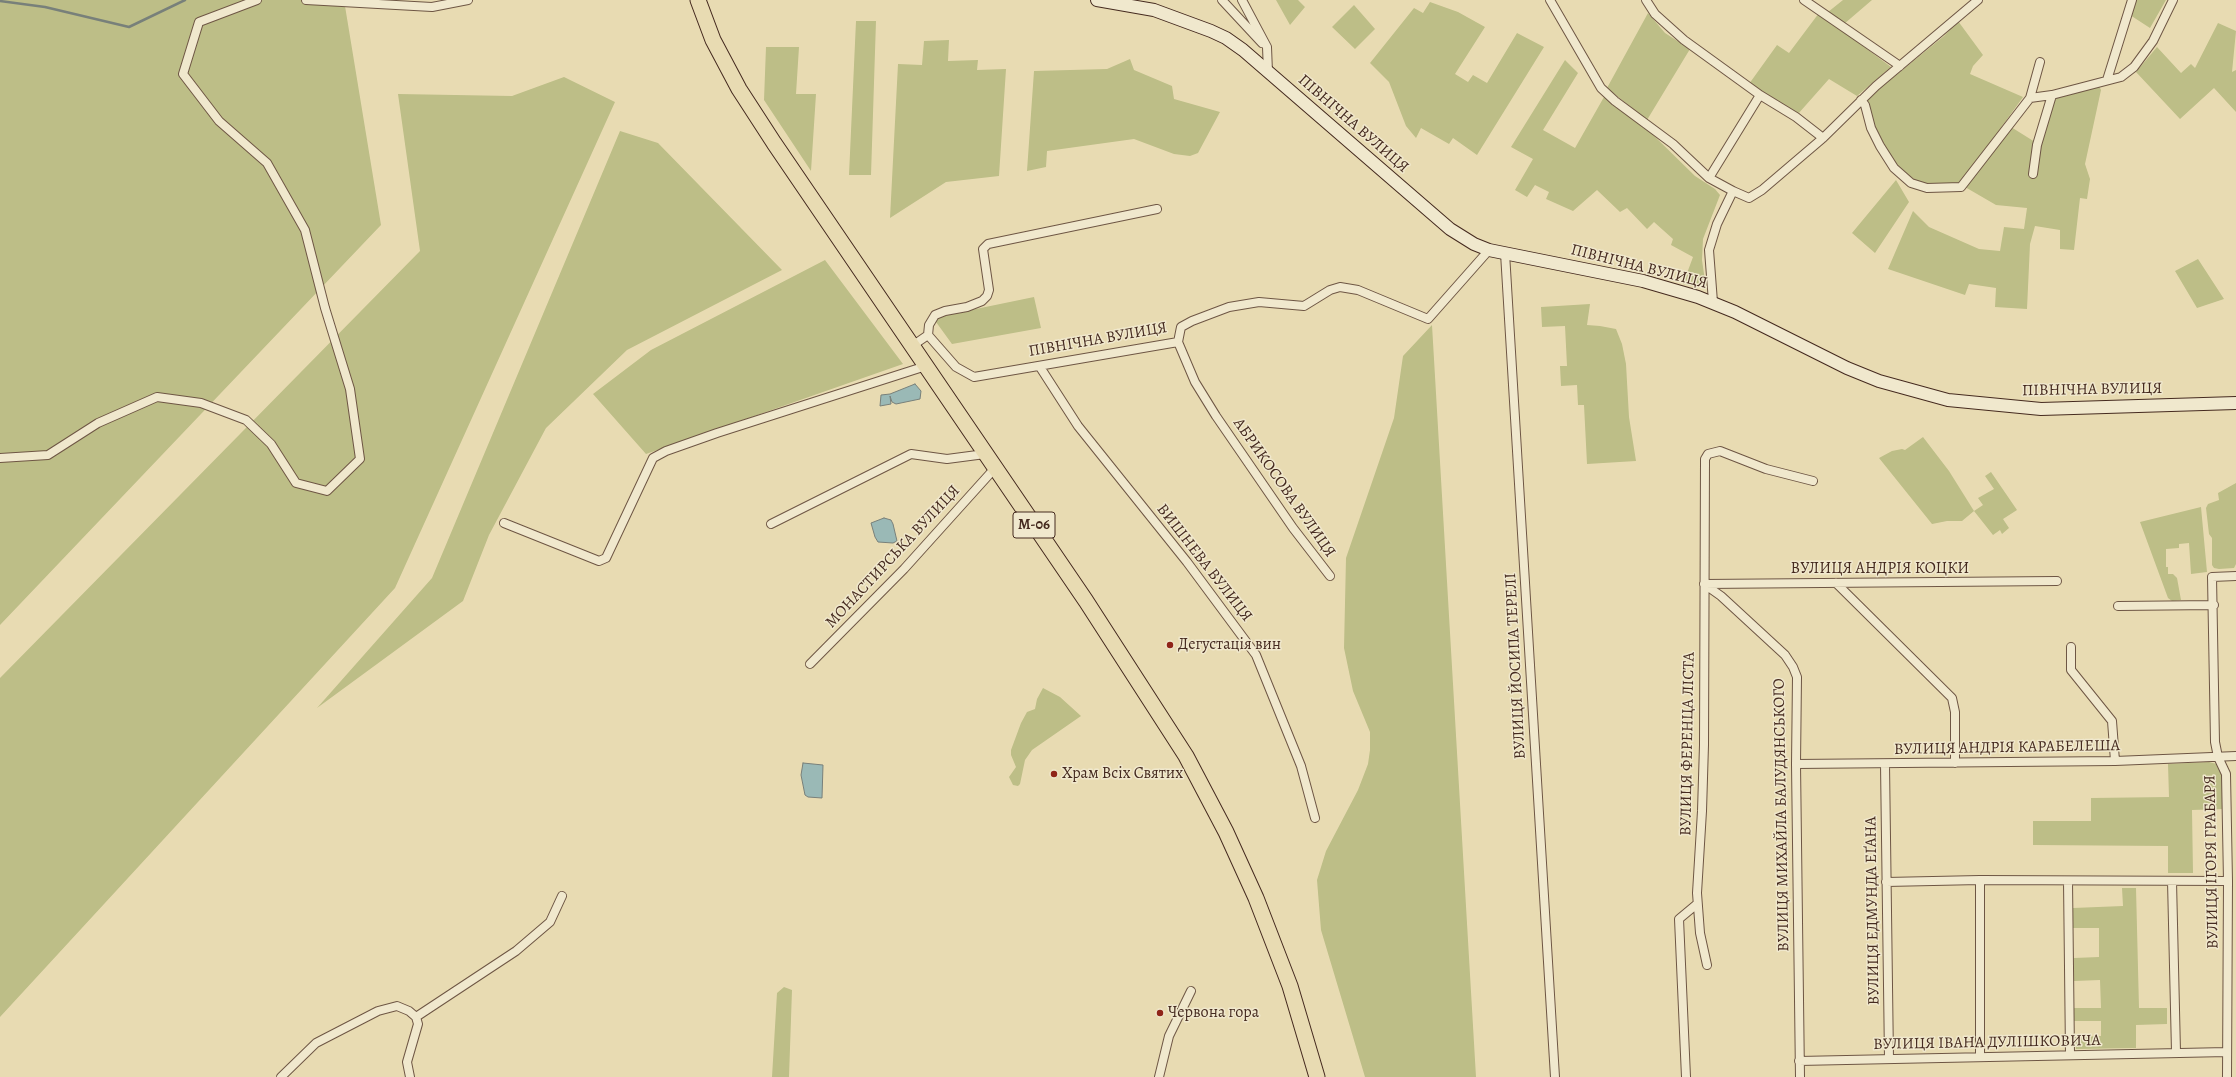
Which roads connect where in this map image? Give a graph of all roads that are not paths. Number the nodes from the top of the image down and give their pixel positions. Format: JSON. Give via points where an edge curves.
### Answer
{"nodes":[{"id":1,"x":257,"y":0,"type":"edge"},
{"id":2,"x":306,"y":0,"type":"edge"},
{"id":3,"x":468,"y":0,"type":"edge"},
{"id":4,"x":698,"y":0,"type":"edge"},
{"id":5,"x":1096,"y":0,"type":"edge"},
{"id":6,"x":1222,"y":0,"type":"edge"},
{"id":7,"x":1242,"y":0,"type":"edge"},
{"id":8,"x":1542,"y":0,"type":"edge"},
{"id":9,"x":1646,"y":0,"type":"edge"},
{"id":10,"x":1804,"y":0,"type":"edge"},
{"id":11,"x":1978,"y":0,"type":"edge"},
{"id":12,"x":2132,"y":0,"type":"edge"},
{"id":13,"x":2173,"y":0,"type":"edge"},
{"id":14,"x":1550,"y":2,"type":"edge"},
{"id":15,"x":1267,"y":47,"type":"junction"},
{"id":16,"x":2040,"y":62,"type":"dead end"},
{"id":17,"x":1900,"y":66,"type":"junction"},
{"id":18,"x":1268,"y":72,"type":"junction"},
{"id":19,"x":2108,"y":80,"type":"junction"},
{"id":20,"x":1760,"y":94,"type":"junction"},
{"id":21,"x":2052,"y":95,"type":"junction"},
{"id":22,"x":2030,"y":98,"type":"junction"},
{"id":23,"x":1861,"y":100,"type":"junction"},
{"id":24,"x":1823,"y":138,"type":"junction"},
{"id":25,"x":2033,"y":174,"type":"dead end"},
{"id":26,"x":1709,"y":178,"type":"junction"},
{"id":27,"x":1733,"y":191,"type":"junction"},
{"id":28,"x":1157,"y":209,"type":"dead end"},
{"id":29,"x":1489,"y":250,"type":"junction"},
{"id":30,"x":1505,"y":253,"type":"junction"},
{"id":31,"x":1713,"y":302,"type":"junction"},
{"id":32,"x":928,"y":335,"type":"junction"},
{"id":33,"x":1178,"y":342,"type":"junction"},
{"id":34,"x":912,"y":346,"type":"junction"},
{"id":35,"x":926,"y":366,"type":"junction"},
{"id":36,"x":1040,"y":367,"type":"junction"},
{"id":37,"x":2236,"y":403,"type":"edge"},
{"id":38,"x":1216,"y":416,"type":"joint"},
{"id":39,"x":985,"y":454,"type":"junction"},
{"id":40,"x":0,"y":458,"type":"edge"},
{"id":41,"x":995,"y":468,"type":"junction"},
{"id":42,"x":1813,"y":481,"type":"dead end"},
{"id":43,"x":504,"y":523,"type":"dead end"},
{"id":44,"x":771,"y":524,"type":"dead end"},
{"id":45,"x":1330,"y":576,"type":"dead end"},
{"id":46,"x":2236,"y":576,"type":"edge"},
{"id":47,"x":2057,"y":582,"type":"dead end"},
{"id":48,"x":1836,"y":583,"type":"junction"},
{"id":49,"x":1704,"y":584,"type":"junction"},
{"id":50,"x":2214,"y":605,"type":"junction"},
{"id":51,"x":2118,"y":606,"type":"dead end"},
{"id":52,"x":2071,"y":647,"type":"dead end"},
{"id":53,"x":810,"y":664,"type":"dead end"},
{"id":54,"x":2236,"y":756,"type":"edge"},
{"id":55,"x":2218,"y":757,"type":"junction"},
{"id":56,"x":2115,"y":761,"type":"junction"},
{"id":57,"x":1956,"y":763,"type":"junction"},
{"id":58,"x":1796,"y":764,"type":"junction"},
{"id":59,"x":1885,"y":764,"type":"junction"},
{"id":60,"x":1315,"y":818,"type":"dead end"},
{"id":61,"x":1980,"y":880,"type":"junction"},
{"id":62,"x":2068,"y":881,"type":"junction"},
{"id":63,"x":2172,"y":881,"type":"junction"},
{"id":64,"x":2228,"y":881,"type":"junction"},
{"id":65,"x":1886,"y":882,"type":"junction"},
{"id":66,"x":562,"y":896,"type":"dead end"},
{"id":67,"x":1694,"y":907,"type":"junction"},
{"id":68,"x":1707,"y":965,"type":"dead end"},
{"id":69,"x":1191,"y":991,"type":"dead end"},
{"id":70,"x":416,"y":1017,"type":"junction"},
{"id":71,"x":2176,"y":1052,"type":"junction"},
{"id":72,"x":2227,"y":1052,"type":"junction"},
{"id":73,"x":2070,"y":1054,"type":"junction"},
{"id":74,"x":1980,"y":1057,"type":"junction"},
{"id":75,"x":1889,"y":1059,"type":"junction"},
{"id":76,"x":1799,"y":1061,"type":"junction"},
{"id":77,"x":281,"y":1077,"type":"edge"},
{"id":78,"x":410,"y":1077,"type":"edge"},
{"id":79,"x":1159,"y":1077,"type":"edge"},
{"id":80,"x":1317,"y":1077,"type":"edge"},
{"id":81,"x":1555,"y":1077,"type":"edge"},
{"id":82,"x":1686,"y":1077,"type":"edge"},
{"id":83,"x":1800,"y":1077,"type":"edge"},
{"id":84,"x":2227,"y":1077,"type":"edge"}],
"edges":[{"from":1,"to":40,"type":"street","via":[[200,22],[183,74],[219,121],[267,163],[305,230],[350,389],[360,459],[327,491],[296,483],[271,444],[246,420],[201,403],[157,397],[98,423],[48,455]]},
{"from":2,"to":3,"type":"street","via":[[432,7]]},
{"from":4,"to":34,"type":"highway","number":"М-06","via":[[713,40],[739,89]]},
{"from":5,"to":18,"type":"street","name":"ПІВНІЧНА ВУЛИЦЯ","via":[[1154,10],[1211,31],[1243,50]]},
{"from":6,"to":15,"type":"street"},
{"from":7,"to":15,"type":"street"},
{"from":8,"to":14,"type":"street"},
{"from":9,"to":20,"type":"street","via":[[1655,14],[1684,40]]},
{"from":10,"to":17,"type":"street"},
{"from":11,"to":17,"type":"street"},
{"from":12,"to":19,"type":"street"},
{"from":13,"to":19,"type":"street","via":[[2153,41],[2134,67],[2121,77]]},
{"from":14,"to":26,"type":"street","via":[[1601,88],[1673,144]]},
{"from":15,"to":18,"type":"street"},
{"from":16,"to":22,"type":"street"},
{"from":17,"to":23,"type":"street"},
{"from":18,"to":29,"type":"street","name":"ПІВНІЧНА ВУЛИЦЯ","via":[[1450,229]]},
{"from":19,"to":21,"type":"street"},
{"from":20,"to":24,"type":"street"},
{"from":20,"to":26,"type":"street"},
{"from":21,"to":22,"type":"street"},
{"from":21,"to":25,"type":"street","via":[[2037,146]]},
{"from":22,"to":23,"type":"street","via":[[1961,187],[1927,188],[1911,183],[1894,168],[1871,128]]},
{"from":23,"to":24,"type":"street"},
{"from":24,"to":27,"type":"street","via":[[1749,198]]},
{"from":26,"to":27,"type":"street"},
{"from":27,"to":31,"type":"street","via":[[1709,250]]},
{"from":28,"to":32,"type":"street","via":[[988,244],[983,249],[989,290],[987,296],[967,307],[935,315]]},
{"from":29,"to":30,"type":"street","name":"ПІВНІЧНА ВУЛИЦЯ"},
{"from":29,"to":33,"type":"street","via":[[1428,319],[1358,290],[1340,287],[1330,290],[1304,306],[1258,302],[1229,307],[1181,327]]},
{"from":30,"to":31,"type":"street","name":"ПІВНІЧНА ВУЛИЦЯ","via":[[1643,281]]},
{"from":30,"to":81,"type":"street","name":"ВУЛИЦЯ ЙОСИПА ТЕРЕЛІ"},
{"from":31,"to":37,"type":"street","name":"ПІВНІЧНА ВУЛИЦЯ","via":[[1847,368],[1879,381],[1948,400],[2041,409]]},
{"from":32,"to":34,"type":"street"},
{"from":32,"to":36,"type":"street","name":"ПІВНІЧНА ВУЛИЦЯ","via":[[948,359],[967,375],[980,377]]},
{"from":33,"to":36,"type":"street","name":"ПІВНІЧНА ВУЛИЦЯ"},
{"from":33,"to":38,"type":"street","name":"ПІВНІЧНА ВУЛИЦЯ","via":[[1195,382]]},
{"from":34,"to":35,"type":"highway","number":"М-06"},
{"from":35,"to":39,"type":"highway","number":"М-06"},
{"from":35,"to":43,"type":"street","via":[[717,433],[653,458],[606,558],[599,561]]},
{"from":36,"to":60,"type":"street","name":"ВИШНЕВА ВУЛИЦЯ","via":[[1078,426],[1187,562],[1256,655],[1301,766]]},
{"from":38,"to":45,"type":"street","name":"АБРИКОСОВА ВУЛИЦЯ","via":[[1293,528]]},
{"from":39,"to":41,"type":"highway","number":"М-06"},
{"from":39,"to":44,"type":"street","name":"МОНАСТИРСЬКА ВУЛИЦЯ","via":[[947,459],[912,454]]},
{"from":41,"to":53,"type":"street","name":"МОНАСТИРСЬКА ВУЛИЦЯ","via":[[896,578]]},
{"from":41,"to":80,"type":"highway","number":"М-06","via":[[1147,694],[1203,785],[1256,898],[1288,978]]},
{"from":42,"to":49,"type":"street","name":"ВУЛИЦЯ ФЕРЕНЦА ЛІСТА","via":[[1766,469],[1720,451],[1708,454],[1704,465]]},
{"from":46,"to":50,"type":"street","name":"ВУЛИЦЯ ІГОРЯ ГРАБАРЯ","via":[[2212,577]]},
{"from":47,"to":48,"type":"street","name":"ВУЛИЦЯ АНДРІЯ КОЦКИ"},
{"from":48,"to":49,"type":"street","name":"ВУЛИЦЯ АНДРІЯ КОЦКИ"},
{"from":48,"to":57,"type":"street","via":[[1952,698],[1955,712]]},
{"from":49,"to":58,"type":"street","name":"ВУЛИЦЯ МИХАЙЛА БАЛУДЯНСЬКОГО","via":[[1764,635],[1785,655],[1793,667],[1797,677]]},
{"from":49,"to":67,"type":"street","name":"ВУЛИЦЯ ФЕРЕНЦА ЛІСТА","via":[[1702,811]]},
{"from":50,"to":51,"type":"street"},
{"from":50,"to":55,"type":"street","name":"ВУЛИЦЯ ІГОРЯ ГРАБАРЯ","via":[[2215,742]]},
{"from":52,"to":56,"type":"street","via":[[2071,670],[2112,721]]},
{"from":54,"to":55,"type":"street","name":"ВУЛИЦЯ АНДРІЯ КАРАБЕЛЕША"},
{"from":55,"to":56,"type":"street","name":"ВУЛИЦЯ АНДРІЯ КАРАБЕЛЕША"},
{"from":55,"to":64,"type":"street","name":"ВУЛИЦЯ ІГОРЯ ГРАБАРЯ","via":[[2226,774]]},
{"from":56,"to":57,"type":"street","name":"ВУЛИЦЯ АНДРІЯ КАРАБЕЛЕША"},
{"from":57,"to":59,"type":"street","name":"ВУЛИЦЯ АНДРІЯ КАРАБЕЛЕША"},
{"from":58,"to":59,"type":"street","name":"ВУЛИЦЯ АНДРІЯ КАРАБЕЛЕША"},
{"from":58,"to":76,"type":"street","name":"ВУЛИЦЯ МИХАЙЛА БАЛУДЯНСЬКОГО"},
{"from":59,"to":65,"type":"street","name":"ВУЛИЦЯ ЕДМУНДА ЕҐАНА"},
{"from":61,"to":62,"type":"street"},
{"from":61,"to":65,"type":"street"},
{"from":61,"to":74,"type":"street"},
{"from":62,"to":63,"type":"street"},
{"from":62,"to":73,"type":"street"},
{"from":63,"to":64,"type":"street"},
{"from":63,"to":71,"type":"street"},
{"from":64,"to":72,"type":"street","name":"ВУЛИЦЯ ІГОРЯ ГРАБАРЯ"},
{"from":65,"to":75,"type":"street","name":"ВУЛИЦЯ ЕДМУНДА ЕҐАНА"},
{"from":66,"to":70,"type":"street","via":[[550,922],[516,951]]},
{"from":67,"to":68,"type":"street","name":"ВУЛИЦЯ ФЕРЕНЦА ЛІСТА"},
{"from":67,"to":82,"type":"street","via":[[1679,919]]},
{"from":69,"to":79,"type":"street","via":[[1169,1036]]},
{"from":70,"to":77,"type":"street","via":[[397,1006],[378,1011],[316,1043]]},
{"from":70,"to":78,"type":"street","via":[[418,1024],[407,1062]]},
{"from":71,"to":72,"type":"street"},
{"from":71,"to":73,"type":"street","name":"ВУЛИЦЯ ІВАНА ДУЛІШКОВИЧА"},
{"from":72,"to":84,"type":"street","name":"ВУЛИЦЯ ІГОРЯ ГРАБАРЯ"},
{"from":73,"to":74,"type":"street","name":"ВУЛИЦЯ ІВАНА ДУЛІШКОВИЧА"},
{"from":74,"to":75,"type":"street","name":"ВУЛИЦЯ ІВАНА ДУЛІШКОВИЧА"},
{"from":75,"to":76,"type":"street","name":"ВУЛИЦЯ ІВАНА ДУЛІШКОВИЧА"},
{"from":76,"to":83,"type":"street","name":"ВУЛИЦЯ МИХАЙЛА БАЛУДЯНСЬКОГО"}]}
